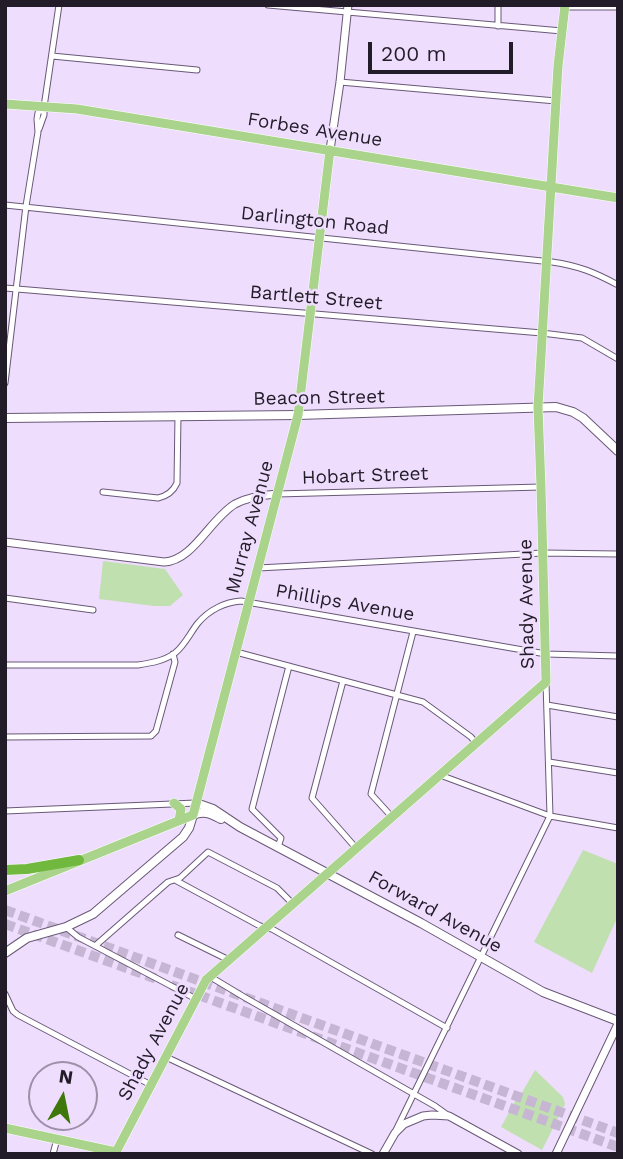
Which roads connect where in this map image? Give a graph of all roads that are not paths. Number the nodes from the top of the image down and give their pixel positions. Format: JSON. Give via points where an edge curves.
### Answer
{"nodes":[{"id":1,"x":59,"y":5,"type":"edge"},
{"id":2,"x":268,"y":5,"type":"edge"},
{"id":3,"x":498,"y":5,"type":"edge"},
{"id":4,"x":281,"y":6,"type":"edge"},
{"id":5,"x":565,"y":6,"type":"edge"},
{"id":6,"x":618,"y":7,"type":"edge"},
{"id":7,"x":348,"y":9,"type":"edge"},
{"id":8,"x":498,"y":26,"type":"junction"},
{"id":9,"x":562,"y":31,"type":"junction"},
{"id":10,"x":52,"y":57,"type":"junction"},
{"id":11,"x":197,"y":70,"type":"dead end"},
{"id":12,"x":340,"y":82,"type":"junction"},
{"id":13,"x":556,"y":101,"type":"junction"},
{"id":14,"x":5,"y":104,"type":"edge"},
{"id":15,"x":44,"y":107,"type":"junction"},
{"id":16,"x":330,"y":150,"type":"junction"},
{"id":17,"x":550,"y":187,"type":"junction"},
{"id":18,"x":618,"y":198,"type":"edge"},
{"id":19,"x":5,"y":205,"type":"edge"},
{"id":20,"x":26,"y":206,"type":"junction"},
{"id":21,"x":320,"y":237,"type":"junction"},
{"id":22,"x":546,"y":262,"type":"junction"},
{"id":23,"x":618,"y":285,"type":"edge"},
{"id":24,"x":5,"y":288,"type":"edge"},
{"id":25,"x":17,"y":288,"type":"junction"},
{"id":26,"x":311,"y":313,"type":"junction"},
{"id":27,"x":542,"y":333,"type":"junction"},
{"id":28,"x":7,"y":351,"type":"edge"},
{"id":29,"x":618,"y":359,"type":"edge"},
{"id":30,"x":5,"y":383,"type":"edge"},
{"id":31,"x":538,"y":407,"type":"junction"},
{"id":32,"x":178,"y":415,"type":"junction"},
{"id":33,"x":298,"y":415,"type":"junction"},
{"id":34,"x":5,"y":418,"type":"edge"},
{"id":35,"x":618,"y":451,"type":"edge"},
{"id":36,"x":541,"y":486,"type":"junction"},
{"id":37,"x":103,"y":492,"type":"dead end"},
{"id":38,"x":278,"y":494,"type":"junction"},
{"id":39,"x":5,"y":542,"type":"edge"},
{"id":40,"x":543,"y":553,"type":"junction"},
{"id":41,"x":618,"y":554,"type":"edge"},
{"id":42,"x":258,"y":568,"type":"junction"},
{"id":43,"x":5,"y":598,"type":"edge"},
{"id":44,"x":248,"y":602,"type":"junction"},
{"id":45,"x":93,"y":610,"type":"dead end"},
{"id":46,"x":413,"y":632,"type":"junction"},
{"id":47,"x":236,"y":652,"type":"junction"},
{"id":48,"x":173,"y":654,"type":"junction"},
{"id":49,"x":545,"y":654,"type":"junction"},
{"id":50,"x":618,"y":656,"type":"edge"},
{"id":51,"x":5,"y":665,"type":"edge"},
{"id":52,"x":289,"y":666,"type":"junction"},
{"id":53,"x":343,"y":681,"type":"junction"},
{"id":54,"x":546,"y":682,"type":"junction"},
{"id":55,"x":397,"y":695,"type":"junction"},
{"id":56,"x":547,"y":705,"type":"junction"},
{"id":57,"x":618,"y":717,"type":"edge"},
{"id":58,"x":5,"y":737,"type":"edge"},
{"id":59,"x":476,"y":743,"type":"junction"},
{"id":60,"x":549,"y":762,"type":"junction"},
{"id":61,"x":618,"y":773,"type":"edge"},
{"id":62,"x":440,"y":775,"type":"junction"},
{"id":63,"x":174,"y":803,"type":"junction"},
{"id":64,"x":201,"y":807,"type":"junction"},
{"id":65,"x":5,"y":811,"type":"edge"},
{"id":66,"x":193,"y":815,"type":"junction"},
{"id":67,"x":550,"y":816,"type":"junction"},
{"id":68,"x":392,"y":817,"type":"junction"},
{"id":69,"x":179,"y":820,"type":"junction"},
{"id":70,"x":618,"y":828,"type":"edge"},
{"id":71,"x":278,"y":847,"type":"junction"},
{"id":72,"x":356,"y":848,"type":"junction"},
{"id":73,"x":79,"y":860,"type":"junction"},
{"id":74,"x":5,"y":870,"type":"edge"},
{"id":75,"x":327,"y":874,"type":"junction"},
{"id":76,"x":175,"y":880,"type":"junction"},
{"id":77,"x":5,"y":885,"type":"edge"},
{"id":78,"x":5,"y":891,"type":"edge"},
{"id":79,"x":293,"y":904,"type":"junction"},
{"id":80,"x":66,"y":927,"type":"junction"},
{"id":81,"x":266,"y":927,"type":"junction"},
{"id":82,"x":178,"y":935,"type":"dead end"},
{"id":83,"x":95,"y":946,"type":"junction"},
{"id":84,"x":5,"y":953,"type":"edge"},
{"id":85,"x":481,"y":957,"type":"junction"},
{"id":86,"x":229,"y":960,"type":"junction"},
{"id":87,"x":212,"y":975,"type":"junction"},
{"id":88,"x":5,"y":994,"type":"edge"},
{"id":89,"x":196,"y":999,"type":"junction"},
{"id":90,"x":618,"y":1022,"type":"edge"},
{"id":91,"x":447,"y":1028,"type":"junction"},
{"id":92,"x":166,"y":1057,"type":"junction"},
{"id":93,"x":151,"y":1085,"type":"junction"},
{"id":94,"x":414,"y":1094,"type":"junction"},
{"id":95,"x":449,"y":1116,"type":"junction"},
{"id":96,"x":6,"y":1128,"type":"edge"},
{"id":97,"x":395,"y":1133,"type":"junction"},
{"id":98,"x":57,"y":1139,"type":"junction"},
{"id":99,"x":118,"y":1153,"type":"edge"},
{"id":100,"x":53,"y":1154,"type":"edge"},
{"id":101,"x":372,"y":1154,"type":"edge"},
{"id":102,"x":383,"y":1154,"type":"edge"},
{"id":103,"x":518,"y":1154,"type":"edge"},
{"id":104,"x":556,"y":1154,"type":"edge"}],
"edges":[{"from":1,"to":10,"type":"street"},
{"from":2,"to":4,"type":"street"},
{"from":3,"to":8,"type":"street"},
{"from":4,"to":7,"type":"street"},
{"from":5,"to":6,"type":"street"},
{"from":5,"to":9,"type":"main road","name":"Shady Avenue"},
{"from":7,"to":8,"type":"street"},
{"from":7,"to":12,"type":"street","name":"Murray Avenue"},
{"from":8,"to":9,"type":"street"},
{"from":9,"to":13,"type":"main road","name":"Shady Avenue"},
{"from":10,"to":11,"type":"street"},
{"from":10,"to":15,"type":"street"},
{"from":12,"to":13,"type":"street"},
{"from":12,"to":16,"type":"street","name":"Murray Avenue"},
{"from":13,"to":17,"type":"main road","name":"Shady Avenue"},
{"from":14,"to":15,"type":"main road","name":"Forbes Avenue"},
{"from":15,"to":16,"type":"main road","name":"Forbes Avenue"},
{"from":15,"to":20,"type":"street"},
{"from":16,"to":17,"type":"main road","name":"Forbes Avenue"},
{"from":16,"to":21,"type":"main road","name":"Murray Avenue"},
{"from":17,"to":18,"type":"main road","name":"Forbes Avenue"},
{"from":17,"to":22,"type":"main road","name":"Shady Avenue"},
{"from":19,"to":20,"type":"street","name":"Darlington Road"},
{"from":20,"to":21,"type":"street","name":"Darlington Road"},
{"from":20,"to":25,"type":"street"},
{"from":21,"to":22,"type":"street","name":"Darlington Road"},
{"from":21,"to":26,"type":"main road","name":"Murray Avenue"},
{"from":22,"to":23,"type":"street","name":"Darlington Road","via":[[576,266]]},
{"from":22,"to":27,"type":"main road","name":"Shady Avenue"},
{"from":24,"to":25,"type":"street","name":"Bartlett Street"},
{"from":25,"to":26,"type":"street","name":"Bartlett Street"},
{"from":25,"to":28,"type":"street"},
{"from":26,"to":27,"type":"street","name":"Bartlett Street"},
{"from":26,"to":33,"type":"main road","name":"Murray Avenue"},
{"from":27,"to":29,"type":"street","name":"Bartlett Street","via":[[582,338]]},
{"from":27,"to":31,"type":"main road","name":"Shady Avenue"},
{"from":28,"to":30,"type":"street"},
{"from":31,"to":33,"type":"main road","name":"Beacon Street"},
{"from":31,"to":35,"type":"main road","name":"Beacon Street","via":[[573,412]]},
{"from":31,"to":36,"type":"main road","name":"Shady Avenue"},
{"from":32,"to":33,"type":"main road","name":"Beacon Street"},
{"from":32,"to":34,"type":"main road","name":"Beacon Street"},
{"from":32,"to":37,"type":"street","via":[[173,491],[158,498]]},
{"from":33,"to":38,"type":"main road","name":"Murray Avenue"},
{"from":36,"to":38,"type":"street","name":"Hobart Street"},
{"from":36,"to":40,"type":"main road","name":"Shady Avenue"},
{"from":38,"to":39,"type":"street","name":"Hobart Street","via":[[235,504],[182,557],[171,562]]},
{"from":38,"to":42,"type":"main road","name":"Murray Avenue"},
{"from":40,"to":41,"type":"street"},
{"from":40,"to":42,"type":"street"},
{"from":40,"to":49,"type":"main road","name":"Shady Avenue"},
{"from":42,"to":44,"type":"main road","name":"Murray Avenue"},
{"from":43,"to":45,"type":"street"},
{"from":44,"to":46,"type":"street","name":"Phillips Avenue"},
{"from":44,"to":47,"type":"main road","name":"Murray Avenue"},
{"from":44,"to":48,"type":"street","name":"Phillips Avenue","via":[[232,602],[213,610]]},
{"from":46,"to":49,"type":"street","name":"Phillips Avenue"},
{"from":46,"to":55,"type":"street"},
{"from":47,"to":52,"type":"street"},
{"from":47,"to":64,"type":"main road","name":"Murray Avenue"},
{"from":48,"to":51,"type":"street","via":[[138,665]]},
{"from":48,"to":58,"type":"street","via":[[172,674],[151,736]]},
{"from":49,"to":50,"type":"street","name":"Phillips Avenue"},
{"from":49,"to":54,"type":"main road","name":"Shady Avenue"},
{"from":52,"to":53,"type":"street"},
{"from":52,"to":71,"type":"street","via":[[252,808],[281,838]]},
{"from":53,"to":55,"type":"street"},
{"from":53,"to":72,"type":"street","via":[[312,798]]},
{"from":54,"to":56,"type":"street"},
{"from":54,"to":59,"type":"main road","name":"Shady Avenue"},
{"from":55,"to":59,"type":"street","via":[[423,702]]},
{"from":55,"to":68,"type":"street","via":[[371,794]]},
{"from":56,"to":57,"type":"street"},
{"from":56,"to":60,"type":"street"},
{"from":59,"to":62,"type":"main road","name":"Shady Avenue"},
{"from":60,"to":61,"type":"street"},
{"from":60,"to":67,"type":"street"},
{"from":62,"to":67,"type":"street"},
{"from":62,"to":68,"type":"main road","name":"Shady Avenue"},
{"from":63,"to":64,"type":"street"},
{"from":63,"to":65,"type":"street"},
{"from":63,"to":69,"type":"main road","via":[[181,810]]},
{"from":64,"to":66,"type":"main road","name":"Murray Avenue"},
{"from":64,"to":71,"type":"main road","name":"Forward Avenue"},
{"from":66,"to":69,"type":"main road"},
{"from":66,"to":80,"type":"main road","name":"Murray Avenue","via":[[180,840],[93,914]]},
{"from":67,"to":70,"type":"street"},
{"from":67,"to":85,"type":"street"},
{"from":68,"to":72,"type":"main road","name":"Shady Avenue"},
{"from":69,"to":73,"type":"main road"},
{"from":71,"to":75,"type":"main road","name":"Forward Avenue"},
{"from":72,"to":75,"type":"main road","name":"Shady Avenue"},
{"from":73,"to":74,"type":"highway"},
{"from":73,"to":77,"type":"main road"},
{"from":73,"to":78,"type":"main road"},
{"from":75,"to":79,"type":"main road","name":"Shady Avenue"},
{"from":75,"to":85,"type":"main road","name":"Forward Avenue"},
{"from":76,"to":79,"type":"street","via":[[208,852],[277,888]]},
{"from":76,"to":81,"type":"street"},
{"from":76,"to":83,"type":"street"},
{"from":79,"to":81,"type":"main road","name":"Shady Avenue"},
{"from":80,"to":83,"type":"street"},
{"from":80,"to":84,"type":"main road","name":"Murray Avenue","via":[[27,938]]},
{"from":81,"to":86,"type":"main road","name":"Shady Avenue"},
{"from":81,"to":91,"type":"street"},
{"from":82,"to":86,"type":"street"},
{"from":83,"to":89,"type":"street"},
{"from":85,"to":90,"type":"main road","name":"Forward Avenue","via":[[543,992]]},
{"from":85,"to":91,"type":"street"},
{"from":86,"to":87,"type":"main road","name":"Shady Avenue"},
{"from":87,"to":89,"type":"main road","name":"Shady Avenue"},
{"from":87,"to":94,"type":"street"},
{"from":88,"to":93,"type":"street","via":[[18,1015]]},
{"from":89,"to":92,"type":"main road","name":"Shady Avenue"},
{"from":90,"to":104,"type":"street"},
{"from":91,"to":94,"type":"street"},
{"from":92,"to":93,"type":"main road","name":"Shady Avenue"},
{"from":92,"to":101,"type":"street"},
{"from":93,"to":99,"type":"main road","name":"Shady Avenue"},
{"from":94,"to":95,"type":"street"},
{"from":94,"to":97,"type":"street"},
{"from":95,"to":97,"type":"street","via":[[423,1116]]},
{"from":95,"to":103,"type":"street"},
{"from":96,"to":98,"type":"main road"},
{"from":97,"to":102,"type":"street"},
{"from":98,"to":99,"type":"main road"},
{"from":98,"to":100,"type":"street"}]}
